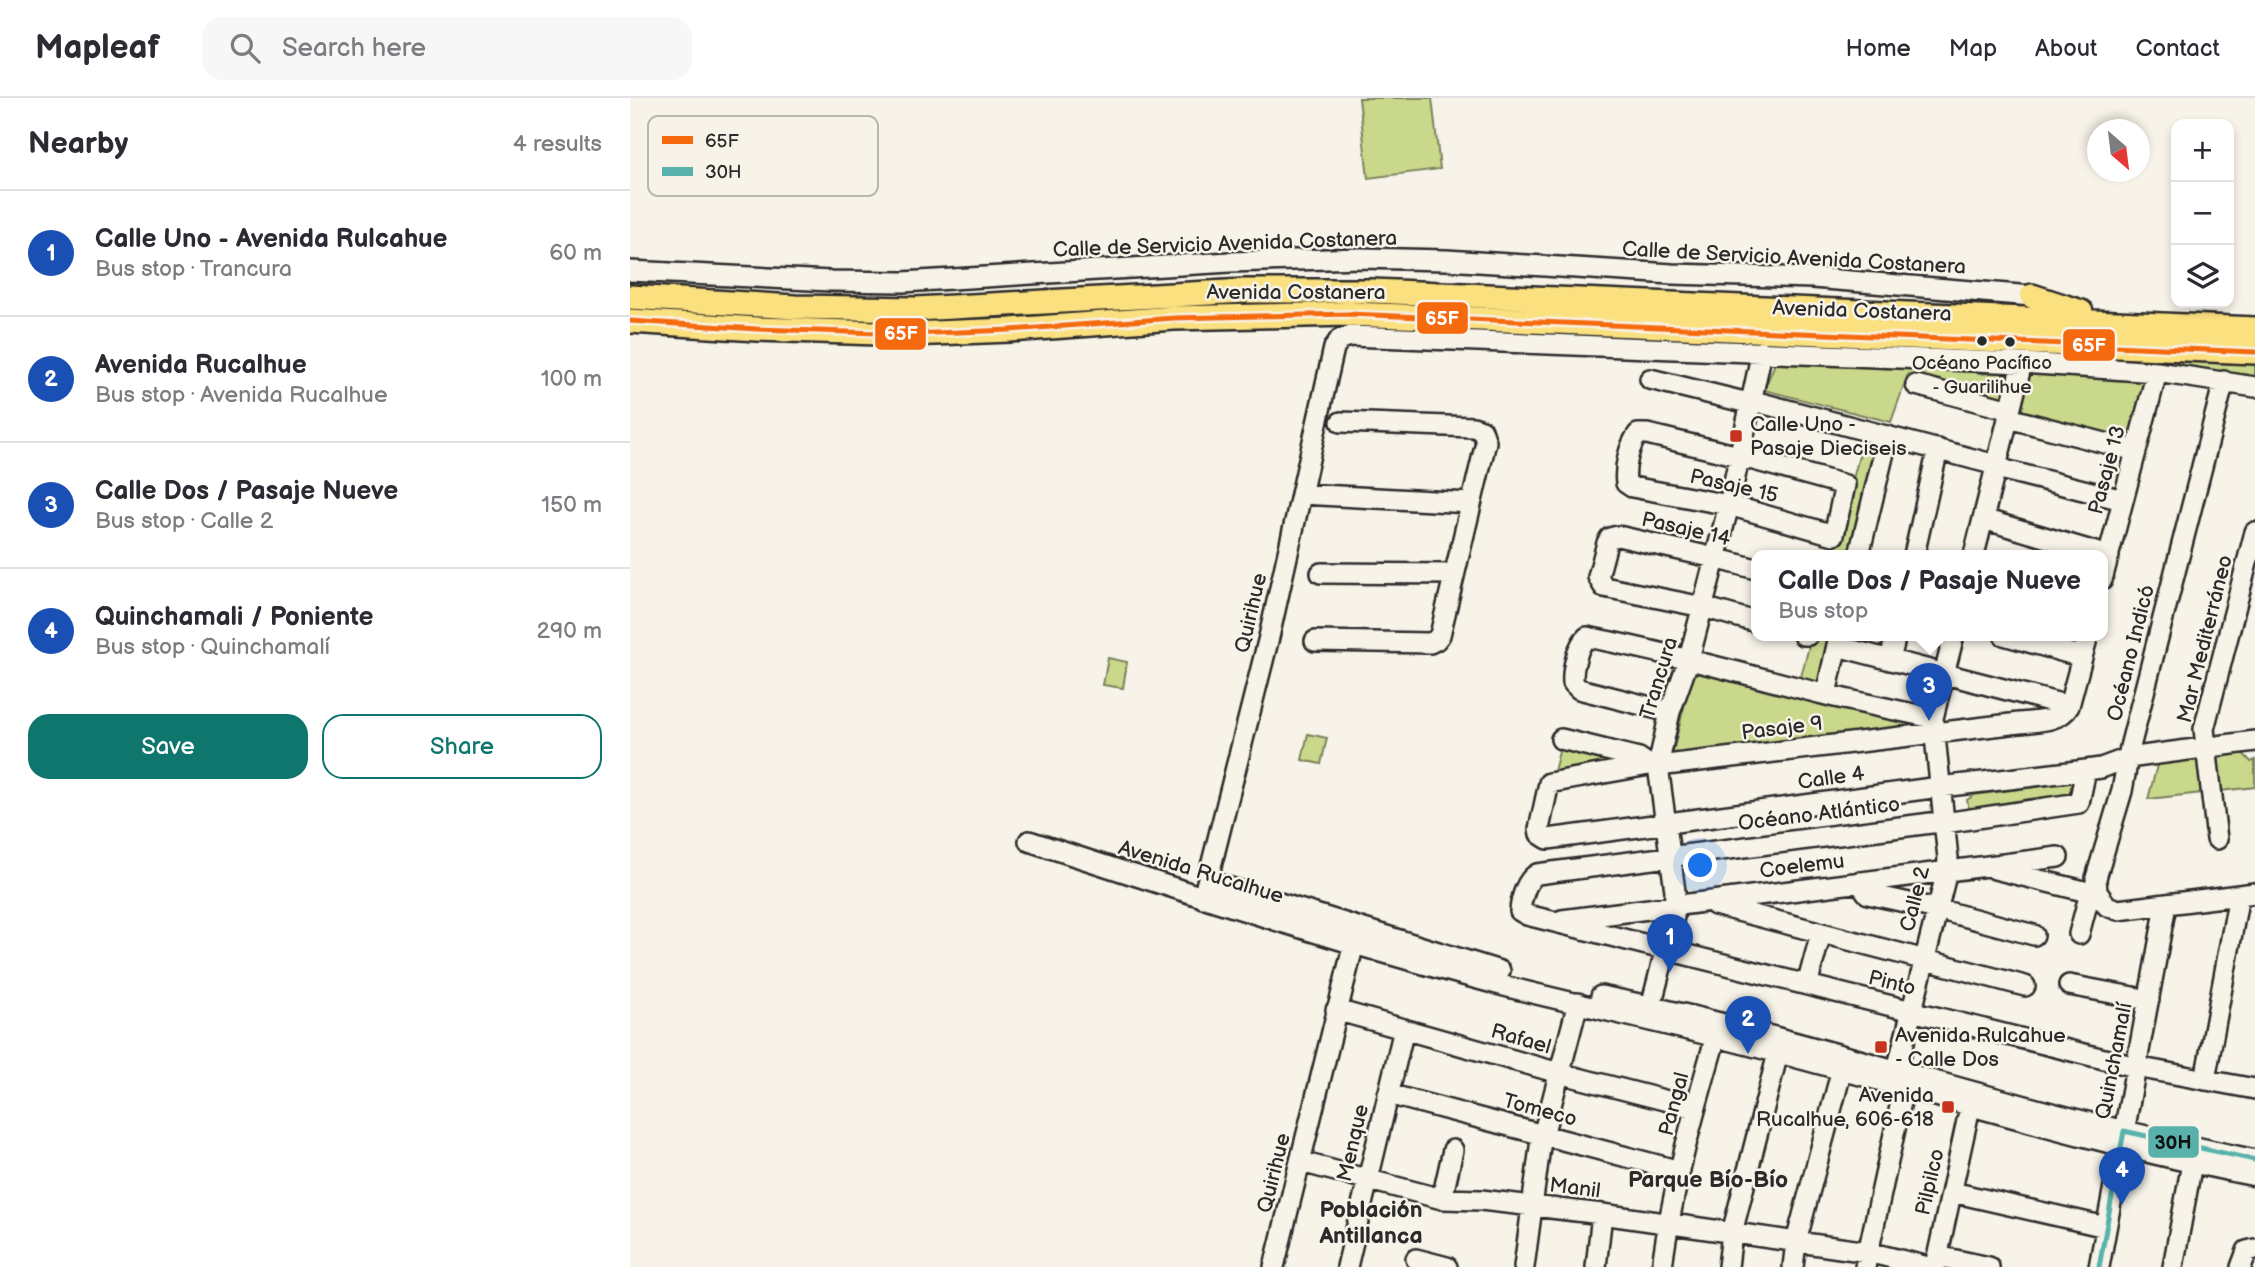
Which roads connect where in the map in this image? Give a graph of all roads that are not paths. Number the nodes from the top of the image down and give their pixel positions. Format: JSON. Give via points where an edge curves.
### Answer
{"nodes":[{"id":1,"x":630,"y":271,"type":"edge"},
{"id":2,"x":2032,"y":296,"type":"joint"},
{"id":3,"x":630,"y":298,"type":"edge"},
{"id":4,"x":630,"y":321,"type":"edge"},
{"id":5,"x":2110,"y":322,"type":"junction"},
{"id":6,"x":2255,"y":329,"type":"edge"},
{"id":7,"x":1762,"y":351,"type":"junction"},
{"id":8,"x":2255,"y":352,"type":"edge"},
{"id":9,"x":2022,"y":363,"type":"junction"},
{"id":10,"x":2157,"y":372,"type":"junction"},
{"id":11,"x":1650,"y":379,"type":"dead end"},
{"id":12,"x":2224,"y":381,"type":"junction"},
{"id":13,"x":1916,"y":385,"type":"dead end"},
{"id":14,"x":2255,"y":387,"type":"edge"},
{"id":15,"x":1751,"y":401,"type":"junction"},
{"id":16,"x":2009,"y":414,"type":"junction"},
{"id":17,"x":1341,"y":422,"type":"dead end"},
{"id":18,"x":1888,"y":436,"type":"junction"},
{"id":19,"x":1938,"y":449,"type":"junction"},
{"id":20,"x":2136,"y":451,"type":"junction"},
{"id":21,"x":1739,"y":456,"type":"junction"},
{"id":22,"x":1997,"y":465,"type":"junction"},
{"id":23,"x":1301,"y":495,"type":"junction"},
{"id":24,"x":2123,"y":500,"type":"junction"},
{"id":25,"x":1471,"y":503,"type":"junction"},
{"id":26,"x":1729,"y":505,"type":"junction"},
{"id":27,"x":1983,"y":519,"type":"junction"},
{"id":28,"x":2255,"y":532,"type":"edge"},
{"id":29,"x":1860,"y":550,"type":"edge"},
{"id":30,"x":1915,"y":550,"type":"edge"},
{"id":31,"x":1975,"y":550,"type":"edge"},
{"id":32,"x":2089,"y":550,"type":"edge"},
{"id":33,"x":2109,"y":556,"type":"joint"},
{"id":34,"x":1716,"y":558,"type":"junction"},
{"id":35,"x":2108,"y":559,"type":"edge"},
{"id":36,"x":1751,"y":568,"type":"edge"},
{"id":37,"x":1321,"y":573,"type":"dead end"},
{"id":38,"x":1454,"y":575,"type":"junction"},
{"id":39,"x":1703,"y":607,"type":"junction"},
{"id":40,"x":1751,"y":621,"type":"edge"},
{"id":41,"x":1315,"y":641,"type":"dead end"},
{"id":42,"x":1838,"y":641,"type":"edge"},
{"id":43,"x":1895,"y":641,"type":"edge"},
{"id":44,"x":1952,"y":641,"type":"edge"},
{"id":45,"x":2025,"y":641,"type":"edge"},
{"id":46,"x":2086,"y":641,"type":"edge"},
{"id":47,"x":2082,"y":657,"type":"junction"},
{"id":48,"x":1689,"y":659,"type":"junction"},
{"id":49,"x":1890,"y":660,"type":"junction"},
{"id":50,"x":1944,"y":675,"type":"junction"},
{"id":51,"x":1826,"y":694,"type":"junction"},
{"id":52,"x":2069,"y":706,"type":"junction"},
{"id":53,"x":1671,"y":712,"type":"junction"},
{"id":54,"x":1934,"y":725,"type":"junction"},
{"id":55,"x":1561,"y":739,"type":"dead end"},
{"id":56,"x":2255,"y":741,"type":"edge"},
{"id":57,"x":2205,"y":748,"type":"junction"},
{"id":58,"x":2128,"y":758,"type":"junction"},
{"id":59,"x":1654,"y":765,"type":"junction"},
{"id":60,"x":2086,"y":770,"type":"junction"},
{"id":61,"x":1940,"y":787,"type":"junction"},
{"id":62,"x":1667,"y":823,"type":"junction"},
{"id":63,"x":1944,"y":823,"type":"junction"},
{"id":64,"x":1540,"y":834,"type":"joint"},
{"id":65,"x":2217,"y":839,"type":"dead end"},
{"id":66,"x":1029,"y":841,"type":"dead end"},
{"id":67,"x":1670,"y":856,"type":"junction"},
{"id":68,"x":2058,"y":857,"type":"dead end"},
{"id":69,"x":1983,"y":866,"type":"junction"},
{"id":70,"x":1947,"y":871,"type":"junction"},
{"id":71,"x":1859,"y":882,"type":"junction"},
{"id":72,"x":1205,"y":889,"type":"junction"},
{"id":73,"x":2096,"y":892,"type":"junction"},
{"id":74,"x":2247,"y":894,"type":"edge"},
{"id":75,"x":1703,"y":902,"type":"junction"},
{"id":76,"x":1676,"y":905,"type":"junction"},
{"id":77,"x":2166,"y":905,"type":"junction"},
{"id":78,"x":1937,"y":909,"type":"junction"},
{"id":79,"x":1520,"y":911,"type":"joint"},
{"id":80,"x":1551,"y":921,"type":"junction"},
{"id":81,"x":1821,"y":933,"type":"junction"},
{"id":82,"x":2079,"y":934,"type":"dead end"},
{"id":83,"x":1355,"y":935,"type":"junction"},
{"id":84,"x":2034,"y":935,"type":"dead end"},
{"id":85,"x":1666,"y":950,"type":"junction"},
{"id":86,"x":1924,"y":959,"type":"junction"},
{"id":87,"x":1807,"y":985,"type":"junction"},
{"id":88,"x":2069,"y":985,"type":"dead end"},
{"id":89,"x":2025,"y":986,"type":"dead end"},
{"id":90,"x":2149,"y":1000,"type":"junction"},
{"id":91,"x":1578,"y":1003,"type":"junction"},
{"id":92,"x":1336,"y":1010,"type":"junction"},
{"id":93,"x":1912,"y":1011,"type":"junction"},
{"id":94,"x":1650,"y":1013,"type":"junction"},
{"id":95,"x":1404,"y":1029,"type":"junction"},
{"id":96,"x":1716,"y":1036,"type":"junction"},
{"id":97,"x":1778,"y":1053,"type":"junction"},
{"id":98,"x":2136,"y":1067,"type":"junction"},
{"id":99,"x":1842,"y":1069,"type":"junction"},
{"id":100,"x":1559,"y":1073,"type":"junction"},
{"id":101,"x":1901,"y":1079,"type":"junction"},
{"id":102,"x":2205,"y":1080,"type":"junction"},
{"id":103,"x":2255,"y":1089,"type":"edge"},
{"id":104,"x":1388,"y":1094,"type":"junction"},
{"id":105,"x":1970,"y":1107,"type":"junction"},
{"id":106,"x":1695,"y":1108,"type":"junction"},
{"id":107,"x":1543,"y":1134,"type":"junction"},
{"id":108,"x":2123,"y":1139,"type":"junction"},
{"id":109,"x":1453,"y":1150,"type":"dead end"},
{"id":110,"x":2255,"y":1160,"type":"edge"},
{"id":111,"x":1301,"y":1162,"type":"junction"},
{"id":112,"x":2192,"y":1163,"type":"junction"},
{"id":113,"x":1680,"y":1171,"type":"junction"},
{"id":114,"x":2255,"y":1176,"type":"edge"},
{"id":115,"x":1368,"y":1180,"type":"junction"},
{"id":116,"x":1952,"y":1192,"type":"junction"},
{"id":117,"x":1441,"y":1199,"type":"junction"},
{"id":118,"x":1532,"y":1206,"type":"junction"},
{"id":119,"x":1602,"y":1214,"type":"junction"},
{"id":120,"x":1668,"y":1224,"type":"junction"},
{"id":121,"x":2106,"y":1227,"type":"junction"},
{"id":122,"x":1732,"y":1233,"type":"junction"},
{"id":123,"x":1796,"y":1241,"type":"junction"},
{"id":124,"x":2255,"y":1250,"type":"edge"},
{"id":125,"x":1417,"y":1256,"type":"edge"},
{"id":126,"x":1866,"y":1260,"type":"edge"},
{"id":127,"x":1933,"y":1263,"type":"edge"},
{"id":128,"x":1274,"y":1267,"type":"edge"},
{"id":129,"x":1347,"y":1267,"type":"edge"},
{"id":130,"x":1447,"y":1267,"type":"edge"},
{"id":131,"x":1524,"y":1267,"type":"edge"},
{"id":132,"x":1596,"y":1267,"type":"edge"},
{"id":133,"x":1662,"y":1267,"type":"edge"},
{"id":134,"x":1728,"y":1267,"type":"edge"},
{"id":135,"x":1793,"y":1267,"type":"edge"},
{"id":136,"x":1989,"y":1267,"type":"edge"},
{"id":137,"x":2099,"y":1267,"type":"edge"},
{"id":138,"x":2173,"y":1267,"type":"edge"},
{"id":139,"x":2241,"y":1267,"type":"edge"}],
"edges":[{"from":1,"to":2,"type":"street","name":"Calle de Servicio Avenida Costanera","via":[[903,282],[1360,258],[1813,278]]},
{"from":2,"to":5,"type":"main road"},
{"from":3,"to":5,"type":"main road","name":"Avenida Costanera","via":[[916,309],[1245,291],[1372,290]]},
{"from":4,"to":8,"type":"main road","name":"Avenida Costanera","via":[[909,334],[1174,318],[1349,314]]},
{"from":5,"to":6,"type":"main road","name":"Avenida Costanera"},
{"from":7,"to":9,"type":"street"},
{"from":7,"to":15,"type":"street","name":"Trancura"},
{"from":7,"to":23,"type":"street","name":"Quirihue","via":[[1351,335],[1340,339],[1334,348]]},
{"from":9,"to":10,"type":"street"},
{"from":9,"to":16,"type":"street"},
{"from":10,"to":12,"type":"street"},
{"from":10,"to":20,"type":"street","name":"Pasaje 13"},
{"from":11,"to":15,"type":"street"},
{"from":12,"to":14,"type":"street"},
{"from":12,"to":58,"type":"street","name":"Océano Indicó"},
{"from":13,"to":16,"type":"street"},
{"from":15,"to":18,"type":"street"},
{"from":15,"to":21,"type":"street","name":"Trancura"},
{"from":16,"to":20,"type":"street"},
{"from":16,"to":22,"type":"street"},
{"from":17,"to":25,"type":"street","via":[[1482,430],[1486,442]]},
{"from":18,"to":19,"type":"street"},
{"from":18,"to":29,"type":"street"},
{"from":19,"to":22,"type":"street"},
{"from":19,"to":30,"type":"street"},
{"from":20,"to":24,"type":"street","name":"Pasaje 13"},
{"from":21,"to":26,"type":"street","name":"Trancura"},
{"from":21,"to":26,"type":"street","name":"Pasaje 15","via":[[1647,434],[1638,434],[1631,443],[1625,476],[1632,487]]},
{"from":21,"to":26,"type":"street","name":"Pasaje 15","via":[[1845,485],[1834,535]]},
{"from":22,"to":24,"type":"street"},
{"from":22,"to":27,"type":"street"},
{"from":23,"to":25,"type":"street"},
{"from":23,"to":72,"type":"street","name":"Quirihue"},
{"from":24,"to":33,"type":"street","name":"Pasaje 13"},
{"from":25,"to":38,"type":"street"},
{"from":26,"to":34,"type":"street","name":"Trancura"},
{"from":27,"to":31,"type":"street"},
{"from":27,"to":32,"type":"street"},
{"from":28,"to":57,"type":"street","name":"Mar Mediterráneo","via":[[2204,729]]},
{"from":33,"to":35,"type":"street","name":"Pasaje 13"},
{"from":34,"to":36,"type":"street","name":"Pasaje 14"},
{"from":34,"to":39,"type":"street","name":"Trancura"},
{"from":34,"to":39,"type":"street","name":"Pasaje 14","via":[[1618,536],[1607,543],[1598,577],[1604,587]]},
{"from":37,"to":38,"type":"street"},
{"from":38,"to":41,"type":"street","via":[[1440,635],[1430,643]]},
{"from":39,"to":40,"type":"street"},
{"from":39,"to":48,"type":"street","name":"Trancura"},
{"from":42,"to":49,"type":"street"},
{"from":42,"to":51,"type":"street"},
{"from":43,"to":49,"type":"street"},
{"from":44,"to":50,"type":"street","name":"Calle 2"},
{"from":45,"to":47,"type":"street"},
{"from":46,"to":47,"type":"street"},
{"from":47,"to":52,"type":"street"},
{"from":48,"to":51,"type":"street"},
{"from":48,"to":53,"type":"street","name":"Trancura"},
{"from":48,"to":53,"type":"street","via":[[1587,637],[1582,642],[1573,675],[1579,689]]},
{"from":49,"to":50,"type":"street"},
{"from":50,"to":52,"type":"street"},
{"from":50,"to":54,"type":"street","name":"Calle 2"},
{"from":51,"to":54,"type":"street"},
{"from":52,"to":54,"type":"street","name":"Pasaje 9","via":[[2060,717]]},
{"from":53,"to":59,"type":"street","name":"Trancura"},
{"from":54,"to":59,"type":"street","name":"Pasaje 9"},
{"from":54,"to":61,"type":"street","name":"Calle 2"},
{"from":55,"to":59,"type":"street"},
{"from":56,"to":57,"type":"street"},
{"from":57,"to":58,"type":"street"},
{"from":57,"to":65,"type":"street","name":"Mar Mediterráneo"},
{"from":58,"to":60,"type":"street","name":"Calle 4"},
{"from":58,"to":73,"type":"street","name":"Océano Indicó"},
{"from":59,"to":62,"type":"street","name":"Trancura"},
{"from":59,"to":64,"type":"street","name":"Pasaje 9","via":[[1549,783]]},
{"from":60,"to":61,"type":"street","name":"Calle 4"},
{"from":60,"to":63,"type":"street","name":"Océano Atlántico","via":[[2079,803]]},
{"from":61,"to":62,"type":"street","name":"Calle 4"},
{"from":61,"to":63,"type":"street","name":"Calle 2"},
{"from":62,"to":64,"type":"street","name":"Calle 4","via":[[1548,839]]},
{"from":62,"to":67,"type":"street","name":"Trancura"},
{"from":63,"to":67,"type":"street","name":"Océano Atlántico"},
{"from":63,"to":70,"type":"street","name":"Calle 2"},
{"from":66,"to":72,"type":"street","name":"Avenida Rucalhue"},
{"from":67,"to":76,"type":"street","name":"Trancura"},
{"from":67,"to":79,"type":"street","name":"Océano Atlántico","via":[[1537,873],[1528,883]]},
{"from":68,"to":69,"type":"street","name":"Coelemu"},
{"from":69,"to":70,"type":"street","name":"Coelemu"},
{"from":69,"to":73,"type":"street"},
{"from":70,"to":71,"type":"street","name":"Coelemu"},
{"from":70,"to":78,"type":"street","name":"Calle 2"},
{"from":71,"to":75,"type":"street","name":"Coelemu"},
{"from":71,"to":78,"type":"street","via":[[1868,894]]},
{"from":72,"to":83,"type":"street","name":"Avenida Rucalhue"},
{"from":73,"to":77,"type":"street","via":[[2118,910]]},
{"from":73,"to":82,"type":"street","name":"Océano Indicó","via":[[2087,904]]},
{"from":74,"to":77,"type":"street"},
{"from":74,"to":102,"type":"street"},
{"from":75,"to":76,"type":"street","name":"Coelemu"},
{"from":75,"to":81,"type":"street"},
{"from":76,"to":80,"type":"street","name":"Coelemu"},
{"from":76,"to":85,"type":"street","name":"Trancura"},
{"from":77,"to":90,"type":"street","name":"Quinchamalí"},
{"from":78,"to":84,"type":"street"},
{"from":78,"to":86,"type":"street","name":"Calle 2"},
{"from":79,"to":80,"type":"street","name":"Pinto"},
{"from":80,"to":85,"type":"street","name":"Pinto"},
{"from":81,"to":86,"type":"street"},
{"from":81,"to":87,"type":"street"},
{"from":83,"to":91,"type":"street","name":"Avenida Rucalhue","via":[[1512,988]]},
{"from":83,"to":92,"type":"street","name":"Quirihue"},
{"from":83,"to":94,"type":"street","name":"Avenida Rucalhue"},
{"from":85,"to":87,"type":"street","name":"Pinto"},
{"from":85,"to":94,"type":"street","name":"Trancura"},
{"from":86,"to":89,"type":"street"},
{"from":86,"to":93,"type":"street","name":"Calle 2"},
{"from":87,"to":93,"type":"street","name":"Pinto"},
{"from":88,"to":90,"type":"street"},
{"from":90,"to":98,"type":"street","name":"Quinchamalí"},
{"from":91,"to":94,"type":"street","name":"Avenida Rucalhue"},
{"from":91,"to":100,"type":"street"},
{"from":92,"to":95,"type":"street","name":"Rafael"},
{"from":92,"to":111,"type":"street","name":"Quirihue"},
{"from":93,"to":98,"type":"street","name":"Pinto"},
{"from":93,"to":101,"type":"street","name":"Calle 2"},
{"from":94,"to":96,"type":"street","name":"Avenida Rucalhue"},
{"from":94,"to":101,"type":"street","name":"Avenida Rucalhue","via":[[1783,1038]]},
{"from":95,"to":100,"type":"street","name":"Rafael"},
{"from":95,"to":104,"type":"street","name":"Menque"},
{"from":96,"to":97,"type":"street","name":"Avenida Rucalhue"},
{"from":96,"to":106,"type":"street","name":"Pangal"},
{"from":97,"to":99,"type":"street","name":"Avenida Rucalhue"},
{"from":97,"to":122,"type":"street"},
{"from":98,"to":102,"type":"street","name":"Pinto"},
{"from":98,"to":108,"type":"street","name":"Quinchamalí"},
{"from":99,"to":101,"type":"street","name":"Avenida Rucalhue"},
{"from":99,"to":123,"type":"street"},
{"from":100,"to":106,"type":"street","name":"Rafael"},
{"from":100,"to":107,"type":"street"},
{"from":101,"to":105,"type":"street","name":"Avenida Rucalhue"},
{"from":101,"to":108,"type":"street","name":"Avenida Rucalhue","via":[[2031,1108]]},
{"from":101,"to":126,"type":"street","name":"Calle 2"},
{"from":102,"to":103,"type":"street","name":"Pinto"},
{"from":104,"to":107,"type":"street","name":"Tomeco"},
{"from":104,"to":115,"type":"street","name":"Menque"},
{"from":105,"to":108,"type":"street","name":"Avenida Rucalhue"},
{"from":105,"to":116,"type":"street","name":"Pilpilco"},
{"from":106,"to":113,"type":"street","name":"Pangal"},
{"from":107,"to":113,"type":"street","name":"Tomeco"},
{"from":107,"to":118,"type":"street"},
{"from":108,"to":110,"type":"street","name":"Avenida Rucalhue"},
{"from":108,"to":112,"type":"street","name":"Avenida Rucalhue"},
{"from":108,"to":121,"type":"street","name":"Quinchamalí"},
{"from":109,"to":117,"type":"street"},
{"from":111,"to":115,"type":"street","name":"Manil"},
{"from":111,"to":128,"type":"street","name":"Quirihue"},
{"from":112,"to":114,"type":"street","name":"Avenida Rucalhue"},
{"from":112,"to":138,"type":"street"},
{"from":113,"to":120,"type":"street","name":"Pangal"},
{"from":115,"to":117,"type":"street","name":"Manil"},
{"from":115,"to":129,"type":"street","name":"Menque"},
{"from":116,"to":121,"type":"street"},
{"from":116,"to":127,"type":"street","name":"Pilpilco"},
{"from":117,"to":118,"type":"street","name":"Manil"},
{"from":118,"to":119,"type":"street","name":"Manil"},
{"from":118,"to":131,"type":"street"},
{"from":119,"to":120,"type":"street","name":"Manil"},
{"from":119,"to":132,"type":"street"},
{"from":120,"to":122,"type":"street","name":"Manil"},
{"from":120,"to":133,"type":"street","name":"Pangal"},
{"from":121,"to":137,"type":"street","name":"Quinchamalí"},
{"from":122,"to":123,"type":"street","name":"Manil"},
{"from":122,"to":134,"type":"street"},
{"from":123,"to":126,"type":"street","name":"Manil"},
{"from":123,"to":135,"type":"street"},
{"from":124,"to":139,"type":"street","via":[[2247,1251]]},
{"from":125,"to":130,"type":"street"},
{"from":126,"to":127,"type":"street","name":"Manil"},
{"from":127,"to":136,"type":"street","name":"Manil"}]}
